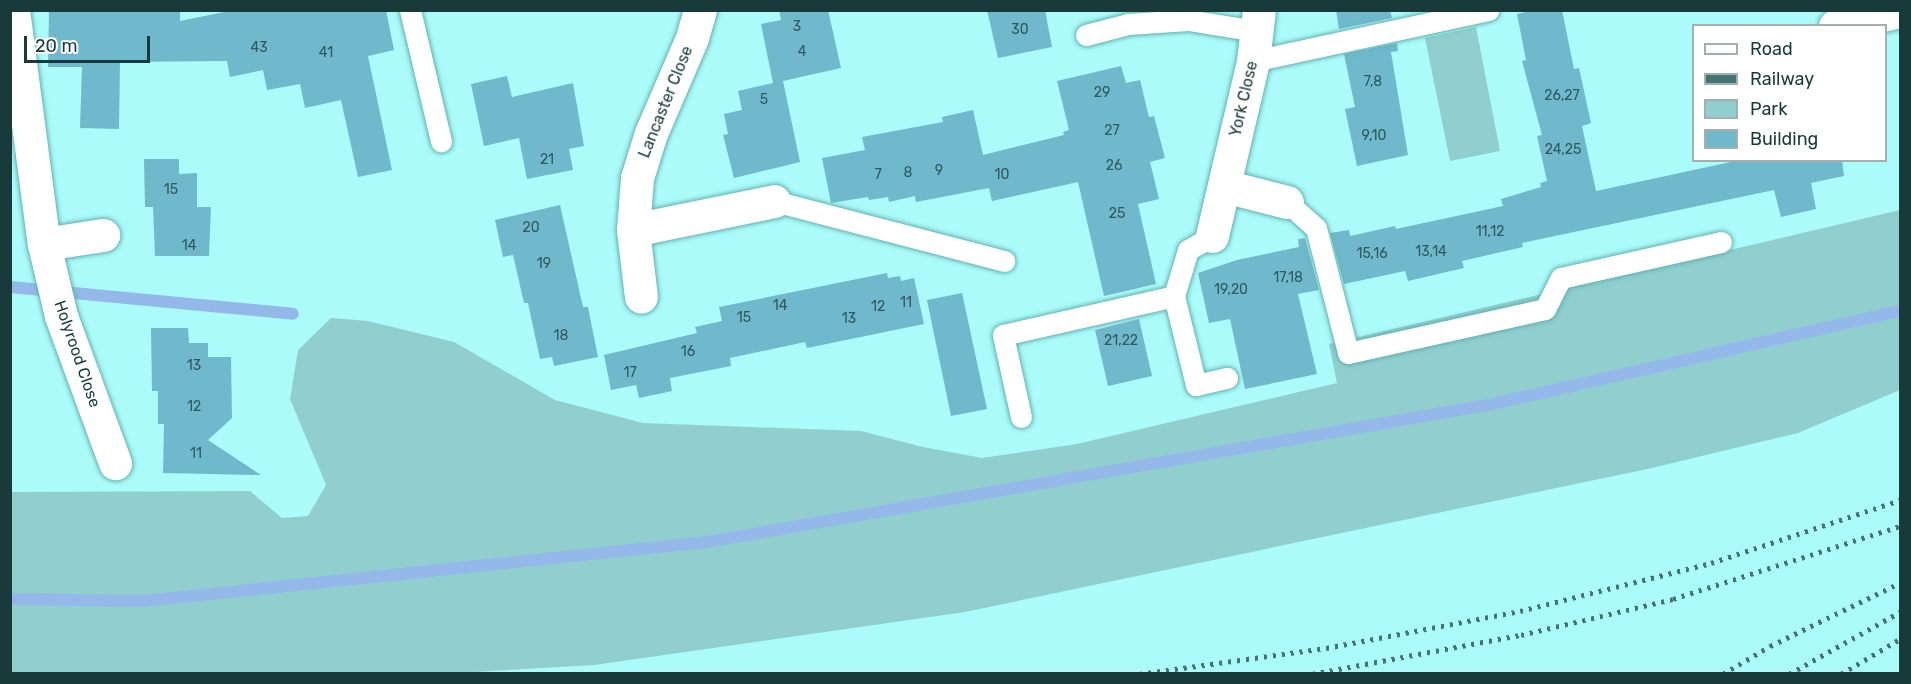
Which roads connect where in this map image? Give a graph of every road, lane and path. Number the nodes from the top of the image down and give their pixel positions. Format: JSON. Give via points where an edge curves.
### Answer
{"nodes":[{"id":1,"x":13,"y":10,"type":"edge"},
{"id":2,"x":410,"y":10,"type":"edge"},
{"id":3,"x":700,"y":10,"type":"edge"},
{"id":4,"x":1489,"y":10,"type":"edge"},
{"id":5,"x":1900,"y":11,"type":"edge"},
{"id":6,"x":1843,"y":24,"type":"edge"},
{"id":7,"x":1256,"y":34,"type":"edge"},
{"id":8,"x":1086,"y":35,"type":"dead end"},
{"id":9,"x":441,"y":141,"type":"dead end"},
{"id":10,"x":1224,"y":186,"type":"junction"},
{"id":11,"x":774,"y":201,"type":"joint"},
{"id":12,"x":1287,"y":202,"type":"joint"},
{"id":13,"x":633,"y":230,"type":"junction"},
{"id":14,"x":103,"y":235,"type":"dead end"},
{"id":15,"x":1212,"y":236,"type":"joint"},
{"id":16,"x":1721,"y":242,"type":"dead end"},
{"id":17,"x":44,"y":243,"type":"junction"},
{"id":18,"x":1004,"y":261,"type":"dead end"},
{"id":19,"x":1174,"y":296,"type":"junction"},
{"id":20,"x":641,"y":297,"type":"dead end"},
{"id":21,"x":1227,"y":378,"type":"dead end"},
{"id":22,"x":1021,"y":417,"type":"dead end"},
{"id":23,"x":115,"y":463,"type":"dead end"}],
"edges":[{"from":1,"to":17,"type":"street","name":"Holyrood Close"},
{"from":2,"to":9,"type":"lane"},
{"from":3,"to":13,"type":"street","name":"Lancaster Close","via":[[637,178]]},
{"from":4,"to":7,"type":"lane"},
{"from":5,"to":6,"type":"street"},
{"from":7,"to":8,"type":"lane","via":[[1188,20],[1128,24]]},
{"from":7,"to":10,"type":"street","name":"York Close"},
{"from":10,"to":12,"type":"street"},
{"from":10,"to":15,"type":"street","name":"York Close"},
{"from":11,"to":13,"type":"street"},
{"from":11,"to":18,"type":"lane"},
{"from":12,"to":16,"type":"lane","via":[[1316,228],[1348,353],[1545,309],[1561,278]]},
{"from":13,"to":20,"type":"street","name":"Lancaster Close"},
{"from":14,"to":17,"type":"street"},
{"from":15,"to":19,"type":"lane","via":[[1188,250]]},
{"from":17,"to":23,"type":"street","name":"Holyrood Close","via":[[61,316]]},
{"from":19,"to":21,"type":"lane","via":[[1196,385]]},
{"from":19,"to":22,"type":"lane","via":[[1003,335]]}]}
